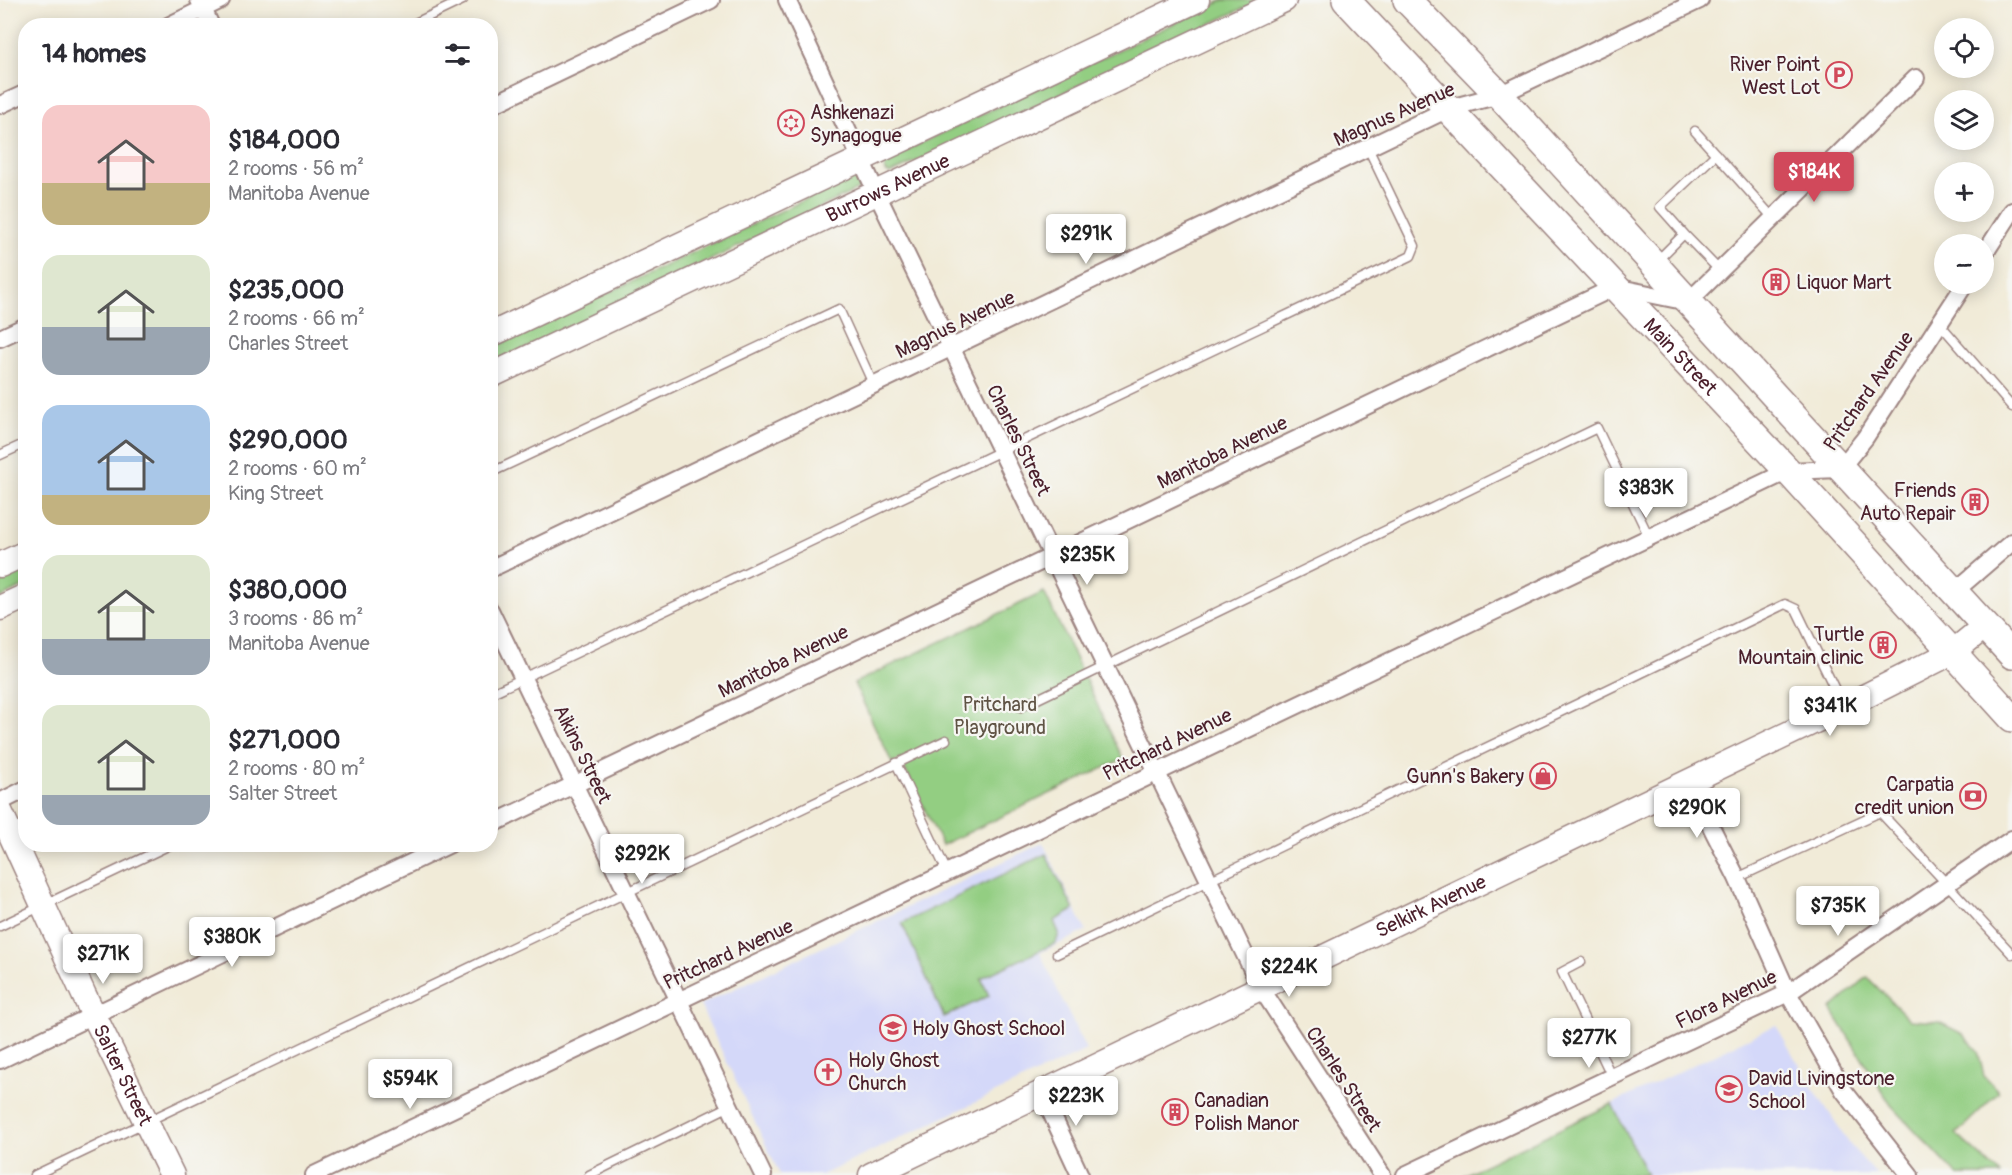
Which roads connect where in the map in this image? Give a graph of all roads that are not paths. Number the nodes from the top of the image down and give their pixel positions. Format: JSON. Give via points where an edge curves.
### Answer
{"nodes":[{"id":1,"x":221,"y":0,"type":"edge"},
{"id":2,"x":463,"y":0,"type":"edge"},
{"id":3,"x":711,"y":0,"type":"edge"},
{"id":4,"x":787,"y":0,"type":"edge"},
{"id":5,"x":1197,"y":0,"type":"edge"},
{"id":6,"x":1284,"y":0,"type":"edge"},
{"id":7,"x":1346,"y":0,"type":"edge"},
{"id":8,"x":1407,"y":0,"type":"edge"},
{"id":9,"x":1700,"y":0,"type":"edge"},
{"id":10,"x":201,"y":4,"type":"edge"},
{"id":11,"x":180,"y":18,"type":"edge"},
{"id":12,"x":207,"y":18,"type":"edge"},
{"id":13,"x":426,"y":18,"type":"edge"},
{"id":14,"x":1916,"y":78,"type":"dead end"},
{"id":15,"x":1499,"y":95,"type":"junction"},
{"id":16,"x":18,"y":97,"type":"edge"},
{"id":17,"x":498,"y":102,"type":"edge"},
{"id":18,"x":0,"y":105,"type":"edge"},
{"id":19,"x":1450,"y":108,"type":"junction"},
{"id":20,"x":1695,"y":131,"type":"dead end"},
{"id":21,"x":1368,"y":148,"type":"junction"},
{"id":22,"x":1716,"y":154,"type":"junction"},
{"id":23,"x":861,"y":159,"type":"junction"},
{"id":24,"x":877,"y":195,"type":"junction"},
{"id":25,"x":2012,"y":211,"type":"edge"},
{"id":26,"x":1774,"y":219,"type":"junction"},
{"id":27,"x":1684,"y":234,"type":"junction"},
{"id":28,"x":1994,"y":239,"type":"edge"},
{"id":29,"x":1653,"y":264,"type":"junction"},
{"id":30,"x":1720,"y":271,"type":"junction"},
{"id":31,"x":1615,"y":287,"type":"junction"},
{"id":32,"x":1959,"y":294,"type":"edge"},
{"id":33,"x":1688,"y":302,"type":"junction"},
{"id":34,"x":1940,"y":324,"type":"junction"},
{"id":35,"x":18,"y":330,"type":"edge"},
{"id":36,"x":498,"y":331,"type":"edge"},
{"id":37,"x":0,"y":338,"type":"edge"},
{"id":38,"x":951,"y":349,"type":"junction"},
{"id":39,"x":498,"y":372,"type":"edge"},
{"id":40,"x":874,"y":386,"type":"junction"},
{"id":41,"x":2012,"y":407,"type":"edge"},
{"id":42,"x":18,"y":447,"type":"edge"},
{"id":43,"x":1000,"y":450,"type":"junction"},
{"id":44,"x":0,"y":455,"type":"edge"},
{"id":45,"x":498,"y":469,"type":"edge"},
{"id":46,"x":1840,"y":469,"type":"junction"},
{"id":47,"x":1788,"y":471,"type":"junction"},
{"id":48,"x":1649,"y":537,"type":"junction"},
{"id":49,"x":2012,"y":542,"type":"edge"},
{"id":50,"x":1053,"y":556,"type":"junction"},
{"id":51,"x":18,"y":557,"type":"edge"},
{"id":52,"x":0,"y":565,"type":"edge"},
{"id":53,"x":498,"y":565,"type":"edge"},
{"id":54,"x":1954,"y":592,"type":"junction"},
{"id":55,"x":18,"y":600,"type":"edge"},
{"id":56,"x":0,"y":608,"type":"edge"},
{"id":57,"x":498,"y":626,"type":"edge"},
{"id":58,"x":1985,"y":626,"type":"junction"},
{"id":59,"x":1953,"y":652,"type":"junction"},
{"id":60,"x":2012,"y":655,"type":"edge"},
{"id":61,"x":1106,"y":664,"type":"junction"},
{"id":62,"x":523,"y":678,"type":"junction"},
{"id":63,"x":498,"y":690,"type":"edge"},
{"id":64,"x":1021,"y":707,"type":"dead end"},
{"id":65,"x":1844,"y":707,"type":"junction"},
{"id":66,"x":2012,"y":718,"type":"edge"},
{"id":67,"x":946,"y":740,"type":"dead end"},
{"id":68,"x":896,"y":764,"type":"junction"},
{"id":69,"x":1157,"y":772,"type":"junction"},
{"id":70,"x":1689,"y":783,"type":"junction"},
{"id":71,"x":574,"y":785,"type":"junction"},
{"id":72,"x":18,"y":793,"type":"edge"},
{"id":73,"x":0,"y":802,"type":"edge"},
{"id":74,"x":0,"y":811,"type":"edge"},
{"id":75,"x":498,"y":821,"type":"edge"},
{"id":76,"x":2012,"y":839,"type":"edge"},
{"id":77,"x":18,"y":849,"type":"edge"},
{"id":78,"x":19,"y":852,"type":"edge"},
{"id":79,"x":155,"y":852,"type":"edge"},
{"id":80,"x":433,"y":852,"type":"edge"},
{"id":81,"x":947,"y":872,"type":"junction"},
{"id":82,"x":1737,"y":878,"type":"junction"},
{"id":83,"x":1210,"y":882,"type":"junction"},
{"id":84,"x":1946,"y":883,"type":"junction"},
{"id":85,"x":627,"y":894,"type":"junction"},
{"id":86,"x":44,"y":905,"type":"junction"},
{"id":87,"x":0,"y":926,"type":"edge"},
{"id":88,"x":1057,"y":954,"type":"dead end"},
{"id":89,"x":2012,"y":954,"type":"edge"},
{"id":90,"x":1581,"y":962,"type":"dead end"},
{"id":91,"x":1261,"y":988,"type":"junction"},
{"id":92,"x":1788,"y":993,"type":"junction"},
{"id":93,"x":679,"y":1000,"type":"junction"},
{"id":94,"x":94,"y":1015,"type":"junction"},
{"id":95,"x":0,"y":1060,"type":"edge"},
{"id":96,"x":1612,"y":1077,"type":"junction"},
{"id":97,"x":1042,"y":1093,"type":"junction"},
{"id":98,"x":730,"y":1106,"type":"junction"},
{"id":99,"x":147,"y":1122,"type":"junction"},
{"id":100,"x":35,"y":1175,"type":"edge"},
{"id":101,"x":172,"y":1175,"type":"edge"},
{"id":102,"x":314,"y":1175,"type":"edge"},
{"id":103,"x":589,"y":1175,"type":"edge"},
{"id":104,"x":763,"y":1175,"type":"edge"},
{"id":105,"x":871,"y":1175,"type":"edge"},
{"id":106,"x":1080,"y":1175,"type":"edge"},
{"id":107,"x":1382,"y":1175,"type":"edge"},
{"id":108,"x":1405,"y":1175,"type":"edge"},
{"id":109,"x":1910,"y":1175,"type":"edge"}],
"edges":[{"from":1,"to":10,"type":"street"},
{"from":2,"to":13,"type":"lane"},
{"from":3,"to":17,"type":"street"},
{"from":4,"to":23,"type":"street","name":"Charles Street"},
{"from":5,"to":23,"type":"street","name":"Burrows Avenue"},
{"from":6,"to":24,"type":"street","name":"Burrows Avenue"},
{"from":7,"to":19,"type":"main road","name":"Main Street"},
{"from":8,"to":15,"type":"main road"},
{"from":9,"to":15,"type":"street","name":"Magnus Avenue"},
{"from":10,"to":11,"type":"street"},
{"from":10,"to":12,"type":"street"},
{"from":14,"to":26,"type":"street"},
{"from":15,"to":19,"type":"street","name":"Magnus Avenue"},
{"from":15,"to":29,"type":"main road"},
{"from":16,"to":18,"type":"street"},
{"from":19,"to":21,"type":"street","name":"Magnus Avenue"},
{"from":19,"to":31,"type":"main road","name":"Main Street"},
{"from":20,"to":22,"type":"lane"},
{"from":21,"to":38,"type":"street","name":"Magnus Avenue"},
{"from":21,"to":43,"type":"lane","via":[[1415,246],[1411,256]]},
{"from":22,"to":26,"type":"lane"},
{"from":22,"to":27,"type":"lane","via":[[1660,207]]},
{"from":23,"to":24,"type":"street","name":"Charles Street"},
{"from":23,"to":36,"type":"street","name":"Burrows Avenue"},
{"from":24,"to":38,"type":"street","name":"Charles Street"},
{"from":24,"to":39,"type":"street","name":"Burrows Avenue"},
{"from":25,"to":28,"type":"street"},
{"from":26,"to":30,"type":"street"},
{"from":27,"to":29,"type":"lane"},
{"from":27,"to":30,"type":"lane"},
{"from":29,"to":33,"type":"main road"},
{"from":30,"to":33,"type":"street"},
{"from":31,"to":33,"type":"street"},
{"from":31,"to":47,"type":"main road","name":"Main Street"},
{"from":31,"to":50,"type":"street","name":"Manitoba Avenue"},
{"from":32,"to":34,"type":"street","name":"Pritchard Avenue"},
{"from":33,"to":46,"type":"main road"},
{"from":34,"to":41,"type":"lane"},
{"from":34,"to":46,"type":"street","name":"Pritchard Avenue"},
{"from":35,"to":37,"type":"street"},
{"from":38,"to":40,"type":"street","name":"Magnus Avenue"},
{"from":38,"to":43,"type":"street","name":"Charles Street"},
{"from":40,"to":45,"type":"lane","via":[[839,309]]},
{"from":40,"to":53,"type":"street","name":"Magnus Avenue"},
{"from":42,"to":44,"type":"lane"},
{"from":43,"to":50,"type":"street","name":"Charles Street"},
{"from":43,"to":62,"type":"lane"},
{"from":46,"to":47,"type":"street","name":"Pritchard Avenue"},
{"from":46,"to":54,"type":"main road"},
{"from":47,"to":48,"type":"street","name":"Pritchard Avenue"},
{"from":47,"to":59,"type":"main road","name":"Main Street"},
{"from":48,"to":61,"type":"lane","via":[[1597,428]]},
{"from":48,"to":69,"type":"street","name":"Pritchard Avenue"},
{"from":49,"to":54,"type":"street"},
{"from":50,"to":61,"type":"street","name":"Charles Street"},
{"from":50,"to":71,"type":"street","name":"Manitoba Avenue"},
{"from":51,"to":52,"type":"street"},
{"from":54,"to":58,"type":"main road"},
{"from":55,"to":56,"type":"street"},
{"from":57,"to":62,"type":"street","name":"Aikins Street"},
{"from":58,"to":59,"type":"street","name":"Selkirk Avenue"},
{"from":58,"to":60,"type":"main road"},
{"from":59,"to":65,"type":"street","name":"Selkirk Avenue"},
{"from":59,"to":66,"type":"main road","name":"Main Street"},
{"from":61,"to":64,"type":"lane"},
{"from":61,"to":69,"type":"street","name":"Charles Street"},
{"from":62,"to":63,"type":"lane"},
{"from":62,"to":71,"type":"street","name":"Aikins Street"},
{"from":65,"to":70,"type":"street","name":"Selkirk Avenue"},
{"from":65,"to":83,"type":"lane","via":[[1796,609],[1785,604]]},
{"from":67,"to":68,"type":"lane"},
{"from":68,"to":81,"type":"lane"},
{"from":68,"to":85,"type":"lane"},
{"from":69,"to":81,"type":"street","name":"Pritchard Avenue"},
{"from":69,"to":83,"type":"street","name":"Charles Street"},
{"from":70,"to":82,"type":"street"},
{"from":70,"to":91,"type":"street","name":"Selkirk Avenue"},
{"from":71,"to":75,"type":"street","name":"Manitoba Avenue"},
{"from":71,"to":85,"type":"street","name":"Aikins Street"},
{"from":72,"to":73,"type":"street"},
{"from":74,"to":77,"type":"street","name":"Salter Street"},
{"from":76,"to":84,"type":"street","name":"Flora Avenue"},
{"from":78,"to":86,"type":"street","name":"Salter Street"},
{"from":79,"to":86,"type":"lane"},
{"from":80,"to":94,"type":"street"},
{"from":81,"to":93,"type":"street","name":"Pritchard Avenue"},
{"from":82,"to":84,"type":"lane","via":[[1880,812]]},
{"from":82,"to":92,"type":"street"},
{"from":83,"to":88,"type":"lane"},
{"from":83,"to":91,"type":"street","name":"Charles Street"},
{"from":84,"to":89,"type":"lane"},
{"from":84,"to":92,"type":"street","name":"Flora Avenue"},
{"from":85,"to":93,"type":"street","name":"Aikins Street"},
{"from":85,"to":99,"type":"lane"},
{"from":86,"to":87,"type":"lane"},
{"from":86,"to":94,"type":"street","name":"Salter Street"},
{"from":90,"to":96,"type":"lane","via":[[1562,972]]},
{"from":91,"to":97,"type":"street","name":"Selkirk Avenue"},
{"from":91,"to":107,"type":"street","name":"Charles Street"},
{"from":92,"to":96,"type":"street","name":"Flora Avenue"},
{"from":92,"to":109,"type":"street","via":[[1844,1091]]},
{"from":93,"to":98,"type":"street","name":"Aikins Street"},
{"from":93,"to":102,"type":"street","name":"Pritchard Avenue"},
{"from":94,"to":95,"type":"street"},
{"from":94,"to":99,"type":"street","name":"Salter Street"},
{"from":96,"to":108,"type":"street","name":"Flora Avenue"},
{"from":97,"to":105,"type":"street","name":"Selkirk Avenue"},
{"from":97,"to":106,"type":"street"},
{"from":98,"to":103,"type":"lane"},
{"from":98,"to":104,"type":"street","name":"Aikins Street"},
{"from":99,"to":100,"type":"lane"},
{"from":99,"to":101,"type":"street","name":"Salter Street"}]}
